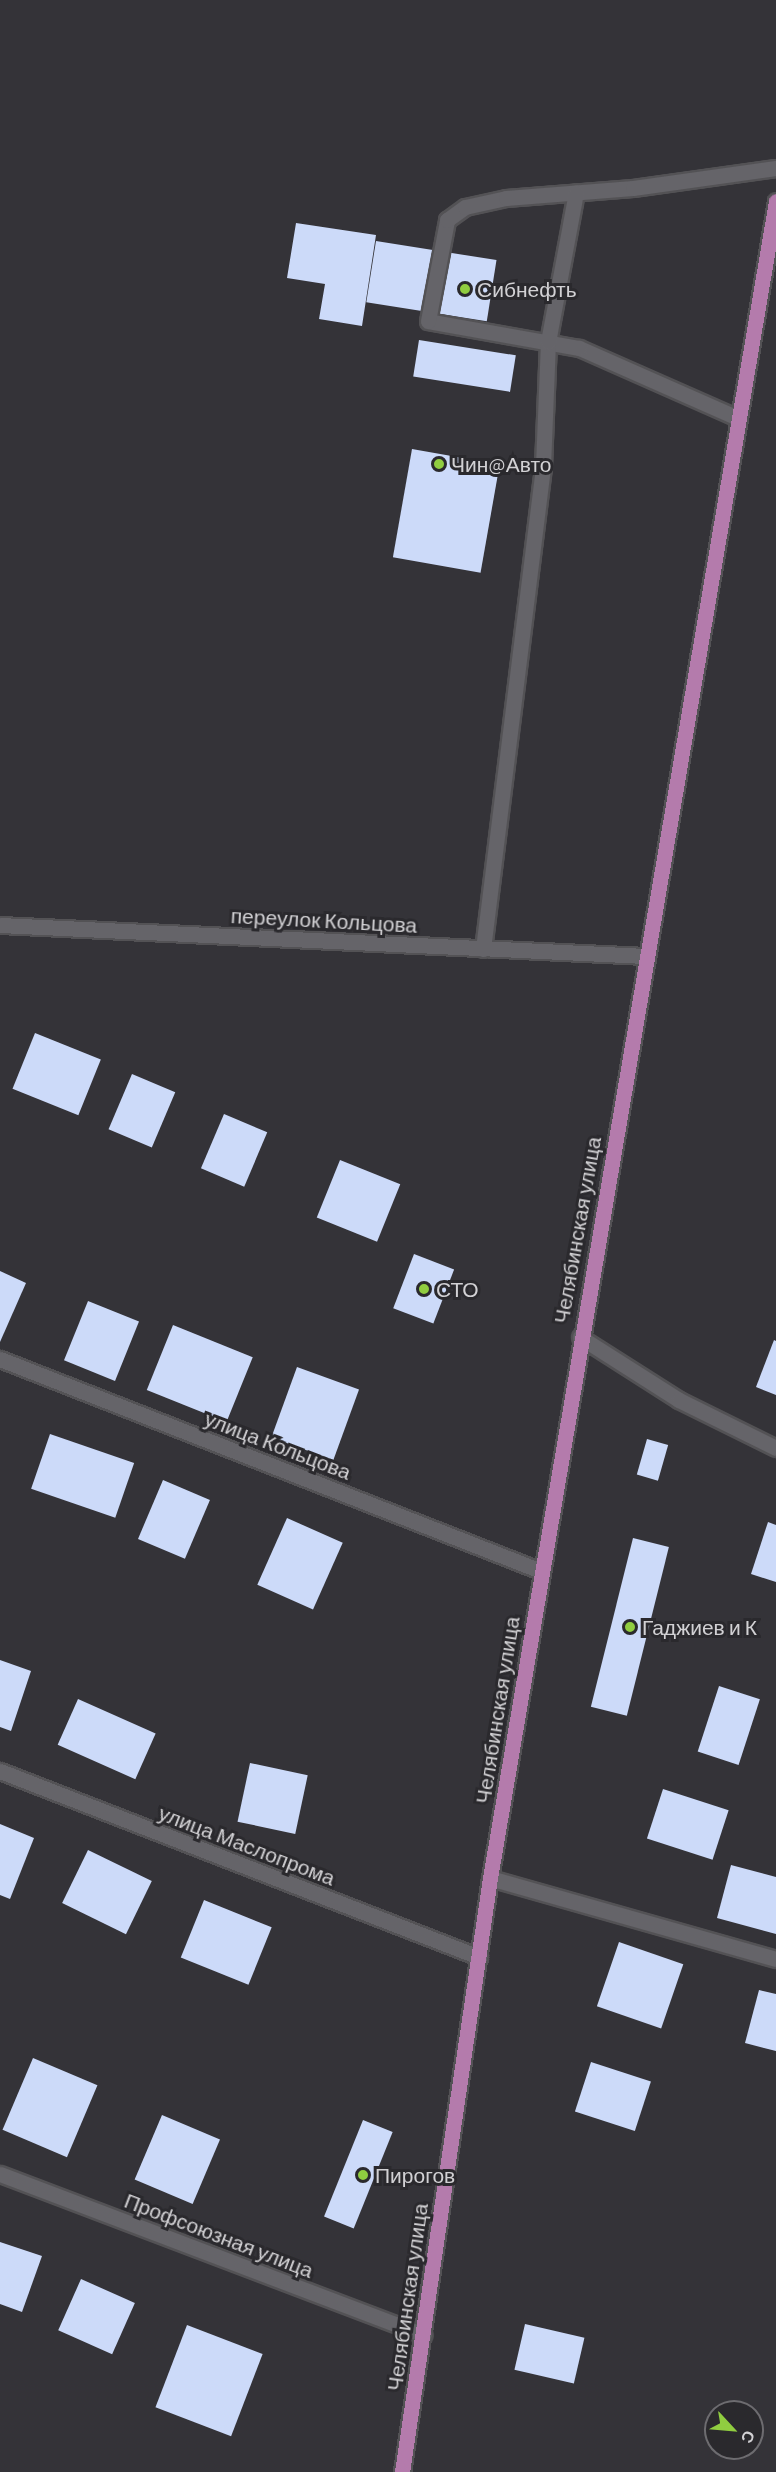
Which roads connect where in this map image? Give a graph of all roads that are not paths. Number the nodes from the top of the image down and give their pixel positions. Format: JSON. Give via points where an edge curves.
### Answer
{"nodes":[{"id":1,"x":776,"y":168,"type":"edge"},
{"id":2,"x":576,"y":193,"type":"junction"},
{"id":3,"x":776,"y":201,"type":"edge"},
{"id":4,"x":548,"y":342,"type":"junction"},
{"id":5,"x":738,"y":418,"type":"junction"},
{"id":6,"x":0,"y":925,"type":"edge"},
{"id":7,"x":483,"y":949,"type":"junction"},
{"id":8,"x":646,"y":956,"type":"junction"},
{"id":9,"x":580,"y":1337,"type":"junction"},
{"id":10,"x":0,"y":1359,"type":"edge"},
{"id":11,"x":776,"y":1448,"type":"edge"},
{"id":12,"x":541,"y":1570,"type":"junction"},
{"id":13,"x":0,"y":1771,"type":"edge"},
{"id":14,"x":490,"y":1878,"type":"junction"},
{"id":15,"x":479,"y":1957,"type":"junction"},
{"id":16,"x":776,"y":1959,"type":"edge"},
{"id":17,"x":0,"y":2174,"type":"edge"},
{"id":18,"x":423,"y":2335,"type":"junction"},
{"id":19,"x":402,"y":2472,"type":"edge"}],
"edges":[{"from":1,"to":2,"type":"street"},
{"from":2,"to":4,"type":"street"},
{"from":2,"to":4,"type":"street","via":[[506,198],[465,207],[447,220],[428,321]]},
{"from":3,"to":5,"type":"main road","name":"Челябинская улица"},
{"from":4,"to":5,"type":"street","via":[[579,348]]},
{"from":4,"to":7,"type":"street","via":[[543,466]]},
{"from":5,"to":8,"type":"main road","name":"Челябинская улица"},
{"from":6,"to":7,"type":"street","name":"переулок Кольцова"},
{"from":7,"to":8,"type":"street","name":"переулок Кольцова"},
{"from":8,"to":9,"type":"main road","name":"Челябинская улица"},
{"from":9,"to":11,"type":"street","via":[[679,1401]]},
{"from":9,"to":12,"type":"main road","name":"Челябинская улица"},
{"from":10,"to":12,"type":"street","name":"улица Кольцова"},
{"from":12,"to":14,"type":"main road","name":"Челябинская улица"},
{"from":13,"to":15,"type":"street","name":"улица Маслопрома"},
{"from":14,"to":15,"type":"main road","name":"Челябинская улица"},
{"from":14,"to":16,"type":"street"},
{"from":15,"to":18,"type":"main road","name":"Челябинская улица"},
{"from":17,"to":18,"type":"street","name":"Профсоюзная улица"},
{"from":18,"to":19,"type":"main road","name":"Челябинская улица"}]}
